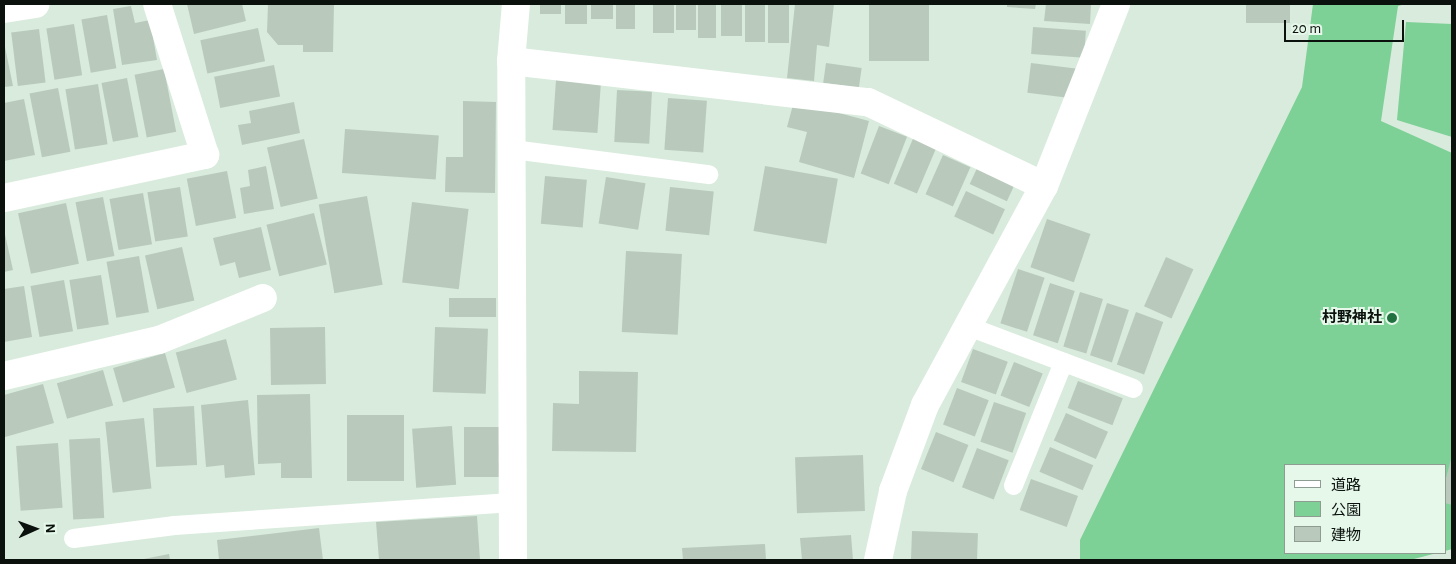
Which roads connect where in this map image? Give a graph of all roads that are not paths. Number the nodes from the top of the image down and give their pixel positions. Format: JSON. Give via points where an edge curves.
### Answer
{"nodes":[{"id":1,"x":36,"y":4,"type":"edge"},
{"id":2,"x":157,"y":4,"type":"edge"},
{"id":3,"x":516,"y":4,"type":"edge"},
{"id":4,"x":1116,"y":4,"type":"edge"},
{"id":5,"x":4,"y":9,"type":"edge"},
{"id":6,"x":511,"y":61,"type":"junction"},
{"id":7,"x":512,"y":149,"type":"junction"},
{"id":8,"x":708,"y":174,"type":"dead end"},
{"id":9,"x":1044,"y":186,"type":"junction"},
{"id":10,"x":4,"y":198,"type":"edge"},
{"id":11,"x":263,"y":298,"type":"dead end"},
{"id":12,"x":968,"y":326,"type":"junction"},
{"id":13,"x":1063,"y":362,"type":"junction"},
{"id":14,"x":4,"y":376,"type":"edge"},
{"id":15,"x":1133,"y":388,"type":"dead end"},
{"id":16,"x":1013,"y":485,"type":"dead end"},
{"id":17,"x":513,"y":502,"type":"junction"},
{"id":18,"x":73,"y":538,"type":"dead end"},
{"id":19,"x":514,"y":560,"type":"edge"},
{"id":20,"x":878,"y":560,"type":"edge"}],
"edges":[{"from":1,"to":5,"type":"street"},
{"from":2,"to":10,"type":"street","via":[[205,155]]},
{"from":3,"to":6,"type":"street"},
{"from":4,"to":9,"type":"street"},
{"from":6,"to":7,"type":"street"},
{"from":6,"to":9,"type":"street","via":[[868,102]]},
{"from":7,"to":8,"type":"lane"},
{"from":7,"to":17,"type":"street"},
{"from":9,"to":12,"type":"street"},
{"from":11,"to":14,"type":"street","via":[[159,340]]},
{"from":12,"to":13,"type":"lane"},
{"from":12,"to":20,"type":"street","via":[[925,405],[893,491]]},
{"from":13,"to":15,"type":"lane"},
{"from":13,"to":16,"type":"lane"},
{"from":17,"to":18,"type":"lane","via":[[174,525]]},
{"from":17,"to":19,"type":"street"}]}
